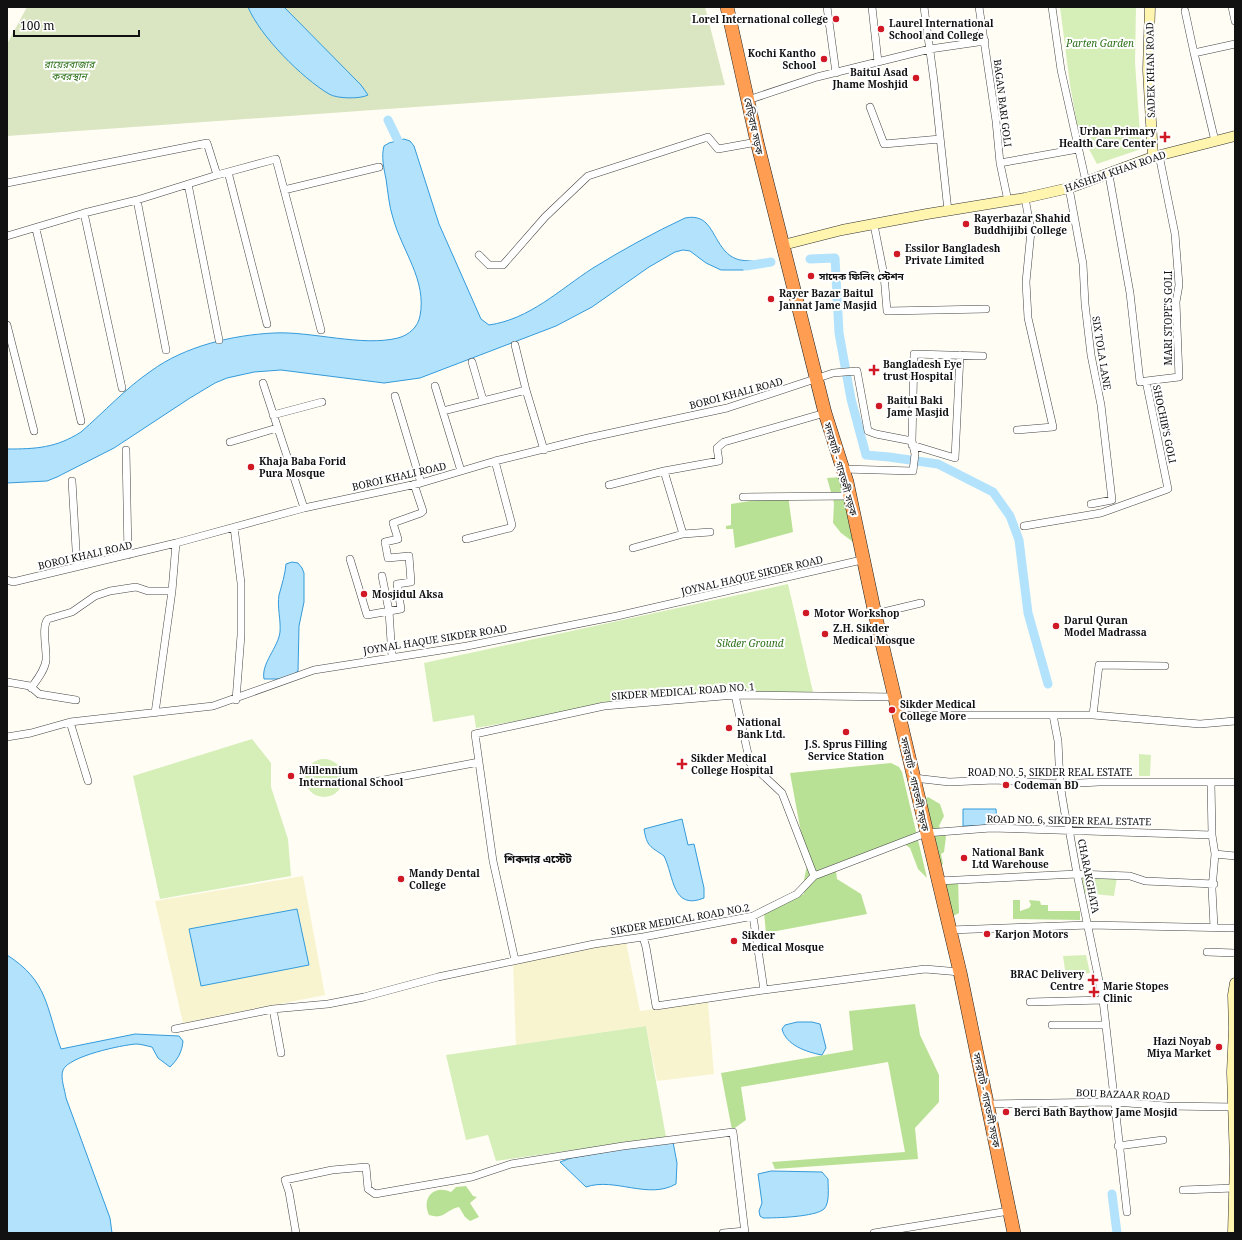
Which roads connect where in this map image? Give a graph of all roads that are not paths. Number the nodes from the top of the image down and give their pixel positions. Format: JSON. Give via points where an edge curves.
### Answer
{"nodes":[{"id":1,"x":727,"y":7,"type":"edge"},
{"id":2,"x":827,"y":7,"type":"edge"},
{"id":3,"x":872,"y":7,"type":"edge"},
{"id":4,"x":924,"y":7,"type":"edge"},
{"id":5,"x":979,"y":7,"type":"edge"},
{"id":6,"x":1052,"y":7,"type":"edge"},
{"id":7,"x":1150,"y":7,"type":"edge"},
{"id":8,"x":1233,"y":10,"type":"edge"},
{"id":9,"x":1185,"y":11,"type":"dead end"},
{"id":10,"x":1235,"y":21,"type":"edge"},
{"id":11,"x":985,"y":41,"type":"junction"},
{"id":12,"x":1235,"y":44,"type":"edge"},
{"id":13,"x":930,"y":49,"type":"junction"},
{"id":14,"x":1194,"y":53,"type":"junction"},
{"id":15,"x":878,"y":62,"type":"junction"},
{"id":16,"x":836,"y":73,"type":"junction"},
{"id":17,"x":748,"y":100,"type":"junction"},
{"id":18,"x":870,"y":107,"type":"dead end"},
{"id":19,"x":1235,"y":136,"type":"edge"},
{"id":20,"x":940,"y":139,"type":"junction"},
{"id":21,"x":1215,"y":141,"type":"junction"},
{"id":22,"x":757,"y":142,"type":"junction"},
{"id":23,"x":1078,"y":150,"type":"junction"},
{"id":24,"x":1156,"y":156,"type":"junction"},
{"id":25,"x":1000,"y":163,"type":"junction"},
{"id":26,"x":379,"y":167,"type":"dead end"},
{"id":27,"x":228,"y":172,"type":"junction"},
{"id":28,"x":217,"y":175,"type":"junction"},
{"id":29,"x":1109,"y":175,"type":"junction"},
{"id":30,"x":1086,"y":182,"type":"junction"},
{"id":31,"x":7,"y":183,"type":"edge"},
{"id":32,"x":188,"y":184,"type":"junction"},
{"id":33,"x":1069,"y":188,"type":"junction"},
{"id":34,"x":284,"y":190,"type":"junction"},
{"id":35,"x":1025,"y":198,"type":"junction"},
{"id":36,"x":137,"y":200,"type":"junction"},
{"id":37,"x":1008,"y":201,"type":"junction"},
{"id":38,"x":948,"y":211,"type":"junction"},
{"id":39,"x":84,"y":213,"type":"junction"},
{"id":40,"x":874,"y":225,"type":"junction"},
{"id":41,"x":36,"y":229,"type":"junction"},
{"id":42,"x":7,"y":236,"type":"edge"},
{"id":43,"x":783,"y":245,"type":"junction"},
{"id":44,"x":479,"y":255,"type":"dead end"},
{"id":45,"x":986,"y":309,"type":"dead end"},
{"id":46,"x":267,"y":324,"type":"dead end"},
{"id":47,"x":7,"y":325,"type":"edge"},
{"id":48,"x":321,"y":330,"type":"dead end"},
{"id":49,"x":219,"y":340,"type":"dead end"},
{"id":50,"x":515,"y":344,"type":"dead end"},
{"id":51,"x":166,"y":350,"type":"dead end"},
{"id":52,"x":960,"y":355,"type":"junction"},
{"id":53,"x":983,"y":356,"type":"dead end"},
{"id":54,"x":472,"y":362,"type":"dead end"},
{"id":55,"x":818,"y":380,"type":"junction"},
{"id":56,"x":1146,"y":381,"type":"junction"},
{"id":57,"x":263,"y":383,"type":"dead end"},
{"id":58,"x":435,"y":386,"type":"dead end"},
{"id":59,"x":122,"y":388,"type":"dead end"},
{"id":60,"x":526,"y":390,"type":"junction"},
{"id":61,"x":395,"y":396,"type":"dead end"},
{"id":62,"x":484,"y":400,"type":"junction"},
{"id":63,"x":322,"y":402,"type":"dead end"},
{"id":64,"x":443,"y":411,"type":"junction"},
{"id":65,"x":825,"y":413,"type":"junction"},
{"id":66,"x":273,"y":416,"type":"junction"},
{"id":67,"x":81,"y":421,"type":"dead end"},
{"id":68,"x":277,"y":428,"type":"junction"},
{"id":69,"x":1017,"y":430,"type":"dead end"},
{"id":70,"x":34,"y":431,"type":"dead end"},
{"id":71,"x":230,"y":442,"type":"dead end"},
{"id":72,"x":912,"y":443,"type":"junction"},
{"id":73,"x":126,"y":450,"type":"dead end"},
{"id":74,"x":544,"y":450,"type":"junction"},
{"id":75,"x":495,"y":461,"type":"junction"},
{"id":76,"x":844,"y":469,"type":"junction"},
{"id":77,"x":461,"y":471,"type":"junction"},
{"id":78,"x":664,"y":471,"type":"junction"},
{"id":79,"x":72,"y":481,"type":"dead end"},
{"id":80,"x":418,"y":484,"type":"junction"},
{"id":81,"x":609,"y":485,"type":"dead end"},
{"id":82,"x":851,"y":496,"type":"junction"},
{"id":83,"x":743,"y":497,"type":"dead end"},
{"id":84,"x":1090,"y":504,"type":"dead end"},
{"id":85,"x":304,"y":508,"type":"junction"},
{"id":86,"x":1024,"y":526,"type":"dead end"},
{"id":87,"x":234,"y":527,"type":"junction"},
{"id":88,"x":710,"y":532,"type":"dead end"},
{"id":89,"x":683,"y":534,"type":"junction"},
{"id":90,"x":466,"y":539,"type":"dead end"},
{"id":91,"x":176,"y":543,"type":"junction"},
{"id":92,"x":632,"y":548,"type":"dead end"},
{"id":93,"x":128,"y":555,"type":"junction"},
{"id":94,"x":350,"y":559,"type":"dead end"},
{"id":95,"x":866,"y":559,"type":"junction"},
{"id":96,"x":77,"y":566,"type":"junction"},
{"id":97,"x":382,"y":576,"type":"dead end"},
{"id":98,"x":7,"y":580,"type":"edge"},
{"id":99,"x":172,"y":591,"type":"junction"},
{"id":100,"x":921,"y":604,"type":"dead end"},
{"id":101,"x":389,"y":611,"type":"junction"},
{"id":102,"x":875,"y":614,"type":"junction"},
{"id":103,"x":392,"y":657,"type":"junction"},
{"id":104,"x":1165,"y":666,"type":"dead end"},
{"id":105,"x":7,"y":682,"type":"edge"},
{"id":106,"x":31,"y":688,"type":"junction"},
{"id":107,"x":735,"y":695,"type":"junction"},
{"id":108,"x":895,"y":697,"type":"junction"},
{"id":109,"x":76,"y":700,"type":"dead end"},
{"id":110,"x":236,"y":700,"type":"junction"},
{"id":111,"x":155,"y":713,"type":"junction"},
{"id":112,"x":899,"y":714,"type":"junction"},
{"id":113,"x":1053,"y":715,"type":"junction"},
{"id":114,"x":1093,"y":715,"type":"junction"},
{"id":115,"x":1235,"y":721,"type":"edge"},
{"id":116,"x":70,"y":722,"type":"junction"},
{"id":117,"x":7,"y":737,"type":"edge"},
{"id":118,"x":479,"y":762,"type":"junction"},
{"id":119,"x":914,"y":778,"type":"junction"},
{"id":120,"x":88,"y":781,"type":"dead end"},
{"id":121,"x":1235,"y":782,"type":"edge"},
{"id":122,"x":368,"y":783,"type":"dead end"},
{"id":123,"x":1211,"y":783,"type":"junction"},
{"id":124,"x":1060,"y":784,"type":"junction"},
{"id":125,"x":1070,"y":829,"type":"junction"},
{"id":126,"x":926,"y":834,"type":"junction"},
{"id":127,"x":1212,"y":835,"type":"junction"},
{"id":128,"x":1215,"y":854,"type":"junction"},
{"id":129,"x":1235,"y":856,"type":"edge"},
{"id":130,"x":1076,"y":874,"type":"junction"},
{"id":131,"x":814,"y":876,"type":"junction"},
{"id":132,"x":938,"y":881,"type":"junction"},
{"id":133,"x":1214,"y":884,"type":"junction"},
{"id":134,"x":753,"y":916,"type":"junction"},
{"id":135,"x":1088,"y":925,"type":"junction"},
{"id":136,"x":1214,"y":927,"type":"junction"},
{"id":137,"x":1235,"y":928,"type":"edge"},
{"id":138,"x":950,"y":930,"type":"junction"},
{"id":139,"x":643,"y":937,"type":"junction"},
{"id":140,"x":1207,"y":952,"type":"dead end"},
{"id":141,"x":1235,"y":954,"type":"edge"},
{"id":142,"x":515,"y":960,"type":"junction"},
{"id":143,"x":960,"y":972,"type":"junction"},
{"id":144,"x":1235,"y":984,"type":"edge"},
{"id":145,"x":764,"y":990,"type":"junction"},
{"id":146,"x":1103,"y":1000,"type":"junction"},
{"id":147,"x":1030,"y":1002,"type":"dead end"},
{"id":148,"x":273,"y":1009,"type":"junction"},
{"id":149,"x":1052,"y":1025,"type":"dead end"},
{"id":150,"x":1106,"y":1025,"type":"junction"},
{"id":151,"x":175,"y":1029,"type":"dead end"},
{"id":152,"x":1235,"y":1029,"type":"edge"},
{"id":153,"x":281,"y":1053,"type":"dead end"},
{"id":154,"x":1115,"y":1102,"type":"junction"},
{"id":155,"x":988,"y":1104,"type":"junction"},
{"id":156,"x":1234,"y":1107,"type":"edge"},
{"id":157,"x":1163,"y":1140,"type":"dead end"},
{"id":158,"x":1118,"y":1146,"type":"junction"},
{"id":159,"x":1235,"y":1162,"type":"edge"},
{"id":160,"x":1234,"y":1188,"type":"edge"},
{"id":161,"x":1183,"y":1190,"type":"dead end"},
{"id":162,"x":1234,"y":1200,"type":"edge"},
{"id":163,"x":1009,"y":1211,"type":"junction"},
{"id":164,"x":1127,"y":1212,"type":"dead end"},
{"id":165,"x":745,"y":1232,"type":"edge"},
{"id":166,"x":296,"y":1233,"type":"edge"},
{"id":167,"x":723,"y":1233,"type":"edge"},
{"id":168,"x":874,"y":1233,"type":"edge"},
{"id":169,"x":1014,"y":1233,"type":"edge"},
{"id":170,"x":1233,"y":1233,"type":"edge"}],
"edges":[{"from":1,"to":17,"type":"highway","name":"বেড়িবাধ সড়ক"},
{"from":2,"to":16,"type":"street"},
{"from":3,"to":15,"type":"street"},
{"from":4,"to":13,"type":"street"},
{"from":5,"to":11,"type":"street","name":"BAGAN BARI GOLI"},
{"from":6,"to":23,"type":"street","via":[[1061,70]]},
{"from":7,"to":24,"type":"street","name":"SADEK KHAN ROAD","via":[[1148,70]]},
{"from":8,"to":10,"type":"street"},
{"from":9,"to":14,"type":"street"},
{"from":11,"to":13,"type":"street"},
{"from":11,"to":25,"type":"street","name":"BAGAN BARI GOLI"},
{"from":12,"to":14,"type":"street"},
{"from":13,"to":15,"type":"street"},
{"from":13,"to":20,"type":"street"},
{"from":14,"to":21,"type":"street"},
{"from":15,"to":16,"type":"street"},
{"from":16,"to":17,"type":"street"},
{"from":17,"to":22,"type":"highway","name":"বেড়িবাধ সড়ক"},
{"from":18,"to":20,"type":"street","via":[[884,144]]},
{"from":19,"to":21,"type":"street","name":"HASHEM KHAN ROAD"},
{"from":20,"to":38,"type":"street"},
{"from":21,"to":24,"type":"street","name":"HASHEM KHAN ROAD"},
{"from":22,"to":43,"type":"highway","name":"বেড়িবাধ সড়ক"},
{"from":22,"to":44,"type":"street","via":[[718,149],[708,137],[588,176],[545,217],[503,264],[489,265]]},
{"from":23,"to":25,"type":"street"},
{"from":23,"to":30,"type":"street"},
{"from":24,"to":29,"type":"street","name":"HASHEM KHAN ROAD"},
{"from":24,"to":56,"type":"street","name":"MARI STOPE'S GOLI","via":[[1175,234],[1179,285],[1176,302],[1179,376]]},
{"from":25,"to":37,"type":"street","name":"BAGAN BARI GOLI"},
{"from":26,"to":34,"type":"street"},
{"from":27,"to":28,"type":"street"},
{"from":27,"to":34,"type":"street","via":[[276,159]]},
{"from":27,"to":46,"type":"street"},
{"from":28,"to":31,"type":"street","via":[[207,143]]},
{"from":28,"to":32,"type":"street"},
{"from":29,"to":30,"type":"street","name":"HASHEM KHAN ROAD"},
{"from":29,"to":56,"type":"street","name":"SHOCHIB'S GOLI","via":[[1130,292],[1140,382]]},
{"from":30,"to":33,"type":"street","name":"HASHEM KHAN ROAD"},
{"from":32,"to":36,"type":"street"},
{"from":32,"to":49,"type":"street"},
{"from":33,"to":35,"type":"street","name":"HASHEM KHAN ROAD"},
{"from":33,"to":84,"type":"street","name":"SIX TOLA LANE","via":[[1083,264],[1084,304],[1101,404],[1112,500]]},
{"from":34,"to":48,"type":"street"},
{"from":35,"to":37,"type":"street","name":"HASHEM KHAN ROAD"},
{"from":35,"to":69,"type":"street","via":[[1031,231],[1026,282],[1028,318],[1053,427]]},
{"from":36,"to":39,"type":"street"},
{"from":36,"to":51,"type":"street"},
{"from":37,"to":38,"type":"street","name":"HASHEM KHAN ROAD"},
{"from":38,"to":40,"type":"street","name":"HASHEM KHAN ROAD"},
{"from":39,"to":41,"type":"street"},
{"from":39,"to":59,"type":"street"},
{"from":40,"to":43,"type":"street","name":"HASHEM KHAN ROAD"},
{"from":40,"to":45,"type":"street","via":[[884,275],[887,311]]},
{"from":41,"to":42,"type":"street"},
{"from":41,"to":67,"type":"street"},
{"from":43,"to":55,"type":"highway","name":"সদরঘাট - গাবতলী সড়ক"},
{"from":47,"to":70,"type":"street"},
{"from":50,"to":60,"type":"street"},
{"from":52,"to":53,"type":"street"},
{"from":52,"to":72,"type":"street","via":[[914,354]]},
{"from":52,"to":72,"type":"street","via":[[955,458]]},
{"from":54,"to":62,"type":"street"},
{"from":55,"to":65,"type":"highway","name":"সদরঘাট - গাবতলী সড়ক"},
{"from":55,"to":72,"type":"street","name":"BOROI KHALI ROAD","via":[[833,373],[857,371],[868,431]]},
{"from":55,"to":74,"type":"street","name":"BOROI KHALI ROAD","via":[[727,408]]},
{"from":56,"to":86,"type":"street","name":"SHOCHIB'S GOLI","via":[[1168,489],[1101,513]]},
{"from":57,"to":66,"type":"street"},
{"from":58,"to":64,"type":"street"},
{"from":60,"to":62,"type":"street"},
{"from":60,"to":74,"type":"street"},
{"from":61,"to":80,"type":"street"},
{"from":62,"to":64,"type":"street"},
{"from":63,"to":66,"type":"street"},
{"from":64,"to":77,"type":"street"},
{"from":65,"to":76,"type":"highway","name":"সদরঘাট - গাবতলী সড়ক"},
{"from":65,"to":78,"type":"street","via":[[724,442],[717,448],[719,461]]},
{"from":66,"to":68,"type":"street"},
{"from":68,"to":71,"type":"street"},
{"from":68,"to":85,"type":"street"},
{"from":72,"to":76,"type":"street","via":[[915,454],[913,471]]},
{"from":73,"to":93,"type":"street"},
{"from":74,"to":75,"type":"street","name":"BOROI KHALI ROAD"},
{"from":75,"to":77,"type":"street","name":"BOROI KHALI ROAD"},
{"from":75,"to":90,"type":"street","via":[[512,525],[510,528]]},
{"from":76,"to":82,"type":"highway","name":"সদরঘাট - গাবতলী সড়ক"},
{"from":77,"to":80,"type":"street","name":"BOROI KHALI ROAD"},
{"from":78,"to":81,"type":"street"},
{"from":78,"to":89,"type":"street"},
{"from":79,"to":96,"type":"street"},
{"from":80,"to":85,"type":"street","name":"BOROI KHALI ROAD"},
{"from":80,"to":101,"type":"street","via":[[422,513],[393,522],[398,539],[385,542],[388,558],[409,556],[411,581],[398,584],[401,609]]},
{"from":82,"to":83,"type":"street"},
{"from":82,"to":95,"type":"highway","name":"সদরঘাট - গাবতলী সড়ক"},
{"from":85,"to":87,"type":"street","name":"BOROI KHALI ROAD"},
{"from":87,"to":91,"type":"street","name":"BOROI KHALI ROAD"},
{"from":87,"to":110,"type":"street","via":[[241,591],[241,635]]},
{"from":88,"to":89,"type":"street"},
{"from":89,"to":92,"type":"street"},
{"from":91,"to":93,"type":"street","name":"BOROI KHALI ROAD"},
{"from":91,"to":99,"type":"street"},
{"from":93,"to":96,"type":"street","name":"BOROI KHALI ROAD"},
{"from":94,"to":101,"type":"street","via":[[367,615]]},
{"from":95,"to":102,"type":"highway","name":"সদরঘাট - গাবতলী সড়ক"},
{"from":95,"to":103,"type":"street","name":"JOYNAL HAQUE SIKDER ROAD","via":[[617,616],[467,646]]},
{"from":96,"to":98,"type":"street","name":"BOROI KHALI ROAD","via":[[13,582]]},
{"from":97,"to":101,"type":"street"},
{"from":99,"to":106,"type":"street","via":[[148,591],[136,587],[110,591],[94,596],[72,612],[48,619],[45,625],[46,661]]},
{"from":99,"to":111,"type":"street"},
{"from":100,"to":102,"type":"street"},
{"from":101,"to":103,"type":"street"},
{"from":102,"to":108,"type":"highway","name":"সদরঘাট - গাবতলী সড়ক"},
{"from":103,"to":110,"type":"street","name":"JOYNAL HAQUE SIKDER ROAD","via":[[314,670]]},
{"from":104,"to":114,"type":"street","via":[[1099,665]]},
{"from":105,"to":106,"type":"street"},
{"from":106,"to":109,"type":"street","via":[[39,694]]},
{"from":107,"to":108,"type":"street","name":"SIKDER MEDICAL ROAD NO. 1"},
{"from":107,"to":118,"type":"street","name":"SIKDER MEDICAL ROAD NO. 1","via":[[604,706],[476,734]]},
{"from":107,"to":131,"type":"street","via":[[750,763],[782,793]]},
{"from":108,"to":112,"type":"highway","name":"সদরঘাট - গাবতলী সড়ক"},
{"from":110,"to":111,"type":"street","name":"JOYNAL HAQUE SIKDER ROAD","via":[[213,706]]},
{"from":111,"to":116,"type":"street","name":"JOYNAL HAQUE SIKDER ROAD"},
{"from":112,"to":113,"type":"street"},
{"from":112,"to":119,"type":"highway","name":"সদরঘাট - গাবতলী সড়ক"},
{"from":113,"to":114,"type":"street"},
{"from":113,"to":124,"type":"street","name":"CHARAKGHATA","via":[[1058,741]]},
{"from":114,"to":115,"type":"street","via":[[1200,724]]},
{"from":116,"to":117,"type":"street","name":"JOYNAL HAQUE SIKDER ROAD"},
{"from":116,"to":120,"type":"street"},
{"from":118,"to":122,"type":"street"},
{"from":118,"to":142,"type":"street","via":[[493,861]]},
{"from":119,"to":124,"type":"street","name":"ROAD NO. 5, SIKDER REAL ESTATE","via":[[949,782],[995,780]]},
{"from":119,"to":126,"type":"highway","name":"সদরঘাট - গাবতলী সড়ক"},
{"from":121,"to":123,"type":"street","name":"ROAD NO. 5, SIKDER REAL ESTATE"},
{"from":123,"to":124,"type":"street","name":"ROAD NO. 5, SIKDER REAL ESTATE"},
{"from":123,"to":127,"type":"street"},
{"from":124,"to":125,"type":"street","name":"CHARAKGHATA"},
{"from":125,"to":126,"type":"street","name":"ROAD NO. 6, SIKDER REAL ESTATE","via":[[991,828]]},
{"from":125,"to":127,"type":"street","name":"ROAD NO. 6, SIKDER REAL ESTATE"},
{"from":125,"to":130,"type":"street","name":"CHARAKGHATA"},
{"from":126,"to":131,"type":"street","name":"SIKDER MEDICAL ROAD NO.2"},
{"from":126,"to":132,"type":"highway","name":"সদরঘাট - গাবতলী সড়ক"},
{"from":127,"to":128,"type":"street"},
{"from":128,"to":129,"type":"street"},
{"from":128,"to":133,"type":"street"},
{"from":130,"to":132,"type":"street"},
{"from":130,"to":133,"type":"street"},
{"from":130,"to":135,"type":"street","name":"CHARAKGHATA"},
{"from":131,"to":134,"type":"street","name":"SIKDER MEDICAL ROAD NO.2","via":[[797,894]]},
{"from":132,"to":138,"type":"highway","name":"সদরঘাট - গাবতলী সড়ক"},
{"from":133,"to":136,"type":"street"},
{"from":134,"to":139,"type":"street","name":"SIKDER MEDICAL ROAD NO.2"},
{"from":134,"to":145,"type":"street"},
{"from":135,"to":136,"type":"street"},
{"from":135,"to":138,"type":"street"},
{"from":135,"to":146,"type":"street","name":"CHARAKGHATA"},
{"from":136,"to":137,"type":"street"},
{"from":138,"to":143,"type":"highway","name":"সদরঘাট - গাবতলী সড়ক"},
{"from":139,"to":142,"type":"street","name":"SIKDER MEDICAL ROAD NO.2"},
{"from":139,"to":145,"type":"street","via":[[656,1006]]},
{"from":140,"to":141,"type":"street"},
{"from":142,"to":148,"type":"street","name":"SIKDER MEDICAL ROAD NO.2","via":[[438,976],[364,997],[328,1004]]},
{"from":143,"to":145,"type":"street","via":[[925,969]]},
{"from":143,"to":155,"type":"highway","name":"সদরঘাট - গাবতলী সড়ক"},
{"from":144,"to":152,"type":"street"},
{"from":146,"to":147,"type":"street"},
{"from":146,"to":150,"type":"street","name":"CHARAKGHATA"},
{"from":148,"to":151,"type":"street","name":"SIKDER MEDICAL ROAD NO.2"},
{"from":148,"to":153,"type":"street"},
{"from":149,"to":150,"type":"street"},
{"from":150,"to":154,"type":"street","name":"CHARAKGHATA"},
{"from":152,"to":156,"type":"street","via":[[1232,1072]]},
{"from":154,"to":155,"type":"street","name":"BOU BAZAAR ROAD"},
{"from":154,"to":156,"type":"street","name":"BOU BAZAAR ROAD"},
{"from":154,"to":158,"type":"street","name":"CHARAKGHATA"},
{"from":155,"to":163,"type":"highway","name":"সদরঘাট - গাবতলী সড়ক"},
{"from":156,"to":159,"type":"street"},
{"from":157,"to":158,"type":"street"},
{"from":158,"to":164,"type":"street","name":"CHARAKGHATA"},
{"from":159,"to":160,"type":"street"},
{"from":160,"to":161,"type":"street"},
{"from":160,"to":162,"type":"street"},
{"from":162,"to":170,"type":"street"},
{"from":163,"to":168,"type":"street"},
{"from":163,"to":169,"type":"highway","name":"সদরঘাট - গাবতলী সড়ক"},
{"from":165,"to":166,"type":"street","via":[[733,1132],[511,1164],[472,1177],[375,1194],[368,1189],[366,1167],[332,1170],[285,1180]]},
{"from":165,"to":167,"type":"street"}]}
